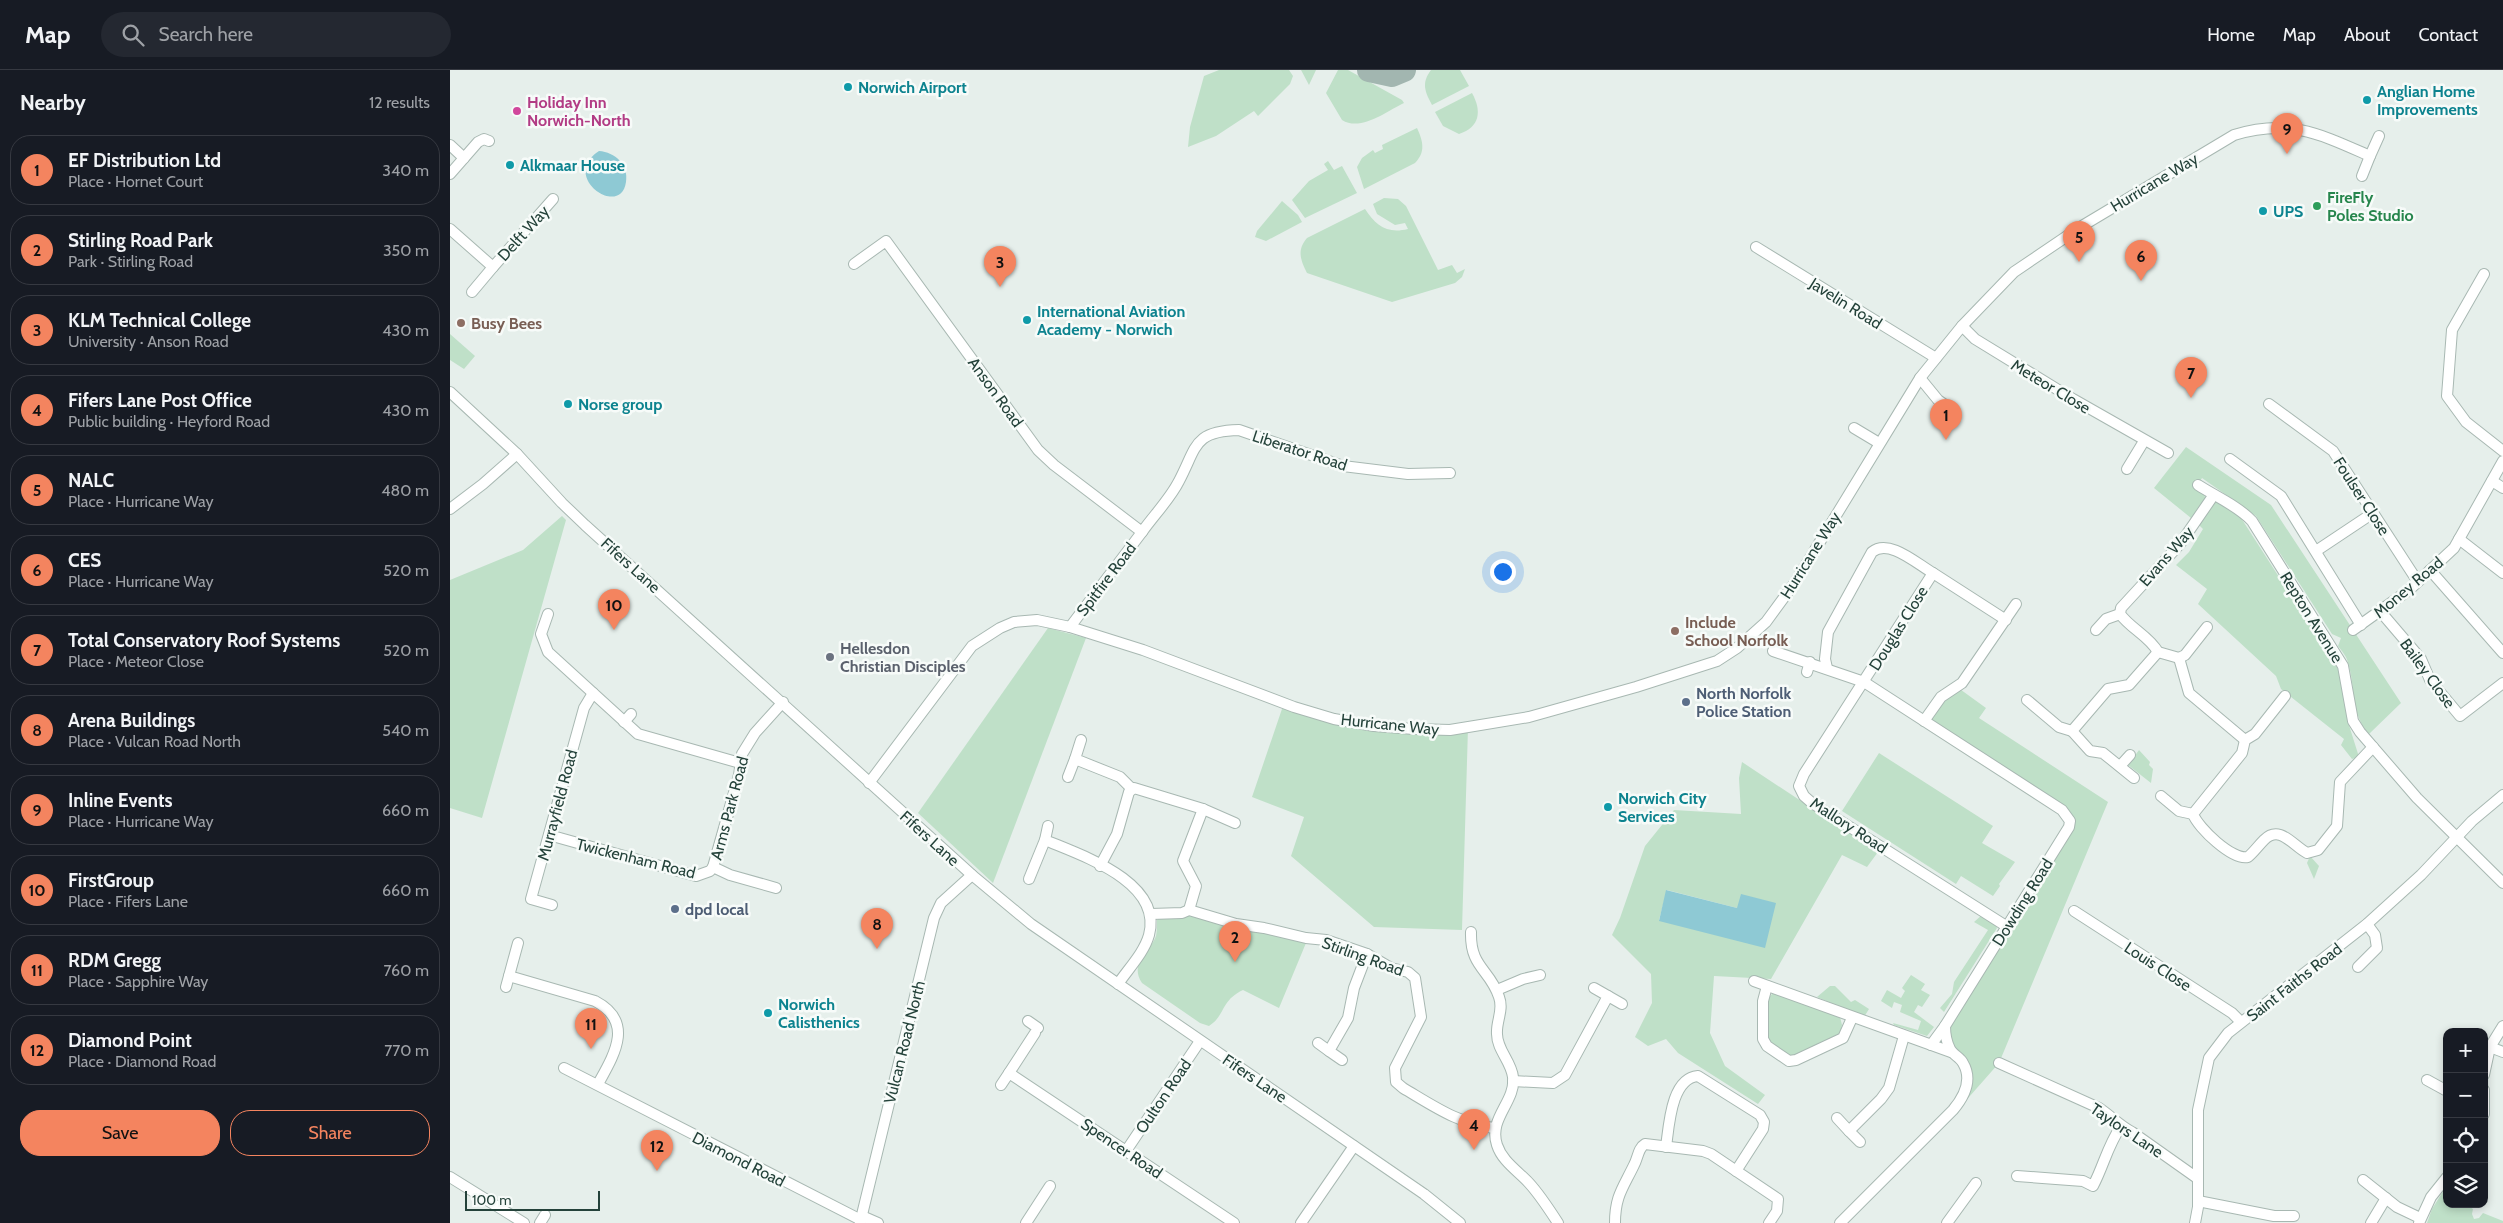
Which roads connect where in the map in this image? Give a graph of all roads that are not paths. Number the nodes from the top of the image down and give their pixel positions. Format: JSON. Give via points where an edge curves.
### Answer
{"nodes":[{"id":1,"x":2379,"y":136,"type":"dead end"},
{"id":2,"x":489,"y":141,"type":"dead end"},
{"id":3,"x":450,"y":145,"type":"edge"},
{"id":4,"x":2370,"y":156,"type":"junction"},
{"id":5,"x":464,"y":158,"type":"junction"},
{"id":6,"x":450,"y":174,"type":"edge"},
{"id":7,"x":2362,"y":176,"type":"dead end"},
{"id":8,"x":553,"y":199,"type":"dead end"},
{"id":9,"x":450,"y":229,"type":"edge"},
{"id":10,"x":1756,"y":247,"type":"dead end"},
{"id":11,"x":854,"y":264,"type":"dead end"},
{"id":12,"x":493,"y":267,"type":"junction"},
{"id":13,"x":2484,"y":274,"type":"dead end"},
{"id":14,"x":472,"y":292,"type":"dead end"},
{"id":15,"x":1962,"y":326,"type":"junction"},
{"id":16,"x":1936,"y":358,"type":"junction"},
{"id":17,"x":1920,"y":378,"type":"junction"},
{"id":18,"x":450,"y":392,"type":"edge"},
{"id":19,"x":2269,"y":404,"type":"dead end"},
{"id":20,"x":1948,"y":407,"type":"dead end"},
{"id":21,"x":1854,"y":428,"type":"dead end"},
{"id":22,"x":2144,"y":441,"type":"junction"},
{"id":23,"x":1879,"y":443,"type":"junction"},
{"id":24,"x":2503,"y":451,"type":"edge"},
{"id":25,"x":2168,"y":453,"type":"dead end"},
{"id":26,"x":517,"y":454,"type":"junction"},
{"id":27,"x":2230,"y":459,"type":"dead end"},
{"id":28,"x":2503,"y":461,"type":"edge"},
{"id":29,"x":2127,"y":469,"type":"dead end"},
{"id":30,"x":1450,"y":473,"type":"dead end"},
{"id":31,"x":2492,"y":481,"type":"junction"},
{"id":32,"x":2198,"y":485,"type":"dead end"},
{"id":33,"x":2503,"y":488,"type":"edge"},
{"id":34,"x":2213,"y":496,"type":"junction"},
{"id":35,"x":450,"y":509,"type":"edge"},
{"id":36,"x":2373,"y":513,"type":"junction"},
{"id":37,"x":1142,"y":532,"type":"junction"},
{"id":38,"x":2459,"y":539,"type":"junction"},
{"id":39,"x":2316,"y":551,"type":"junction"},
{"id":40,"x":2430,"y":570,"type":"junction"},
{"id":41,"x":1932,"y":573,"type":"junction"},
{"id":42,"x":2503,"y":573,"type":"edge"},
{"id":43,"x":2418,"y":582,"type":"junction"},
{"id":44,"x":2016,"y":604,"type":"dead end"},
{"id":45,"x":2380,"y":611,"type":"junction"},
{"id":46,"x":548,"y":614,"type":"dead end"},
{"id":47,"x":2120,"y":614,"type":"junction"},
{"id":48,"x":2006,"y":620,"type":"junction"},
{"id":49,"x":1070,"y":627,"type":"junction"},
{"id":50,"x":2208,"y":627,"type":"dead end"},
{"id":51,"x":2096,"y":630,"type":"dead end"},
{"id":52,"x":1772,"y":651,"type":"dead end"},
{"id":53,"x":2158,"y":652,"type":"junction"},
{"id":54,"x":2503,"y":653,"type":"edge"},
{"id":55,"x":2179,"y":658,"type":"junction"},
{"id":56,"x":1827,"y":668,"type":"junction"},
{"id":57,"x":1864,"y":682,"type":"junction"},
{"id":58,"x":2503,"y":683,"type":"edge"},
{"id":59,"x":593,"y":693,"type":"junction"},
{"id":60,"x":2285,"y":696,"type":"dead end"},
{"id":61,"x":2027,"y":700,"type":"dead end"},
{"id":62,"x":783,"y":702,"type":"junction"},
{"id":63,"x":1924,"y":721,"type":"junction"},
{"id":64,"x":2072,"y":731,"type":"junction"},
{"id":65,"x":1082,"y":740,"type":"dead end"},
{"id":66,"x":2245,"y":740,"type":"junction"},
{"id":67,"x":2373,"y":747,"type":"junction"},
{"id":68,"x":2130,"y":755,"type":"dead end"},
{"id":69,"x":1075,"y":759,"type":"junction"},
{"id":70,"x":740,"y":763,"type":"junction"},
{"id":71,"x":2120,"y":766,"type":"junction"},
{"id":72,"x":1068,"y":777,"type":"dead end"},
{"id":73,"x":2134,"y":778,"type":"dead end"},
{"id":74,"x":869,"y":783,"type":"junction"},
{"id":75,"x":1132,"y":790,"type":"junction"},
{"id":76,"x":2503,"y":795,"type":"edge"},
{"id":77,"x":2161,"y":796,"type":"dead end"},
{"id":78,"x":1203,"y":809,"type":"junction"},
{"id":79,"x":2193,"y":814,"type":"junction"},
{"id":80,"x":1235,"y":823,"type":"dead end"},
{"id":81,"x":1048,"y":826,"type":"dead end"},
{"id":82,"x":549,"y":836,"type":"junction"},
{"id":83,"x":2456,"y":836,"type":"junction"},
{"id":84,"x":1045,"y":840,"type":"junction"},
{"id":85,"x":1100,"y":866,"type":"junction"},
{"id":86,"x":713,"y":867,"type":"junction"},
{"id":87,"x":972,"y":876,"type":"junction"},
{"id":88,"x":1029,"y":879,"type":"dead end"},
{"id":89,"x":2503,"y":883,"type":"edge"},
{"id":90,"x":776,"y":888,"type":"dead end"},
{"id":91,"x":552,"y":905,"type":"dead end"},
{"id":92,"x":1190,"y":910,"type":"junction"},
{"id":93,"x":2074,"y":911,"type":"dead end"},
{"id":94,"x":1150,"y":914,"type":"junction"},
{"id":95,"x":2367,"y":924,"type":"junction"},
{"id":96,"x":2006,"y":926,"type":"junction"},
{"id":97,"x":1471,"y":932,"type":"dead end"},
{"id":98,"x":518,"y":943,"type":"dead end"},
{"id":99,"x":1367,"y":954,"type":"junction"},
{"id":100,"x":2358,"y":967,"type":"dead end"},
{"id":101,"x":1540,"y":975,"type":"dead end"},
{"id":102,"x":510,"y":976,"type":"junction"},
{"id":103,"x":1754,"y":981,"type":"dead end"},
{"id":104,"x":1118,"y":984,"type":"junction"},
{"id":105,"x":1767,"y":986,"type":"junction"},
{"id":106,"x":506,"y":987,"type":"dead end"},
{"id":107,"x":1594,"y":988,"type":"dead end"},
{"id":108,"x":1497,"y":990,"type":"junction"},
{"id":109,"x":1608,"y":996,"type":"junction"},
{"id":110,"x":1622,"y":1004,"type":"dead end"},
{"id":111,"x":1852,"y":1018,"type":"junction"},
{"id":112,"x":1028,"y":1021,"type":"dead end"},
{"id":113,"x":2241,"y":1022,"type":"junction"},
{"id":114,"x":1945,"y":1026,"type":"junction"},
{"id":115,"x":2503,"y":1026,"type":"edge"},
{"id":116,"x":1904,"y":1036,"type":"junction"},
{"id":117,"x":1200,"y":1041,"type":"junction"},
{"id":118,"x":1318,"y":1043,"type":"dead end"},
{"id":119,"x":1931,"y":1045,"type":"junction"},
{"id":120,"x":2490,"y":1047,"type":"junction"},
{"id":121,"x":1329,"y":1051,"type":"junction"},
{"id":122,"x":1951,"y":1052,"type":"junction"},
{"id":123,"x":2503,"y":1052,"type":"edge"},
{"id":124,"x":1342,"y":1060,"type":"dead end"},
{"id":125,"x":1999,"y":1063,"type":"dead end"},
{"id":126,"x":564,"y":1068,"type":"dead end"},
{"id":127,"x":1009,"y":1073,"type":"junction"},
{"id":128,"x":2484,"y":1073,"type":"edge"},
{"id":129,"x":2427,"y":1080,"type":"dead end"},
{"id":130,"x":1513,"y":1081,"type":"junction"},
{"id":131,"x":598,"y":1084,"type":"junction"},
{"id":132,"x":1001,"y":1085,"type":"dead end"},
{"id":133,"x":2443,"y":1089,"type":"edge"},
{"id":134,"x":1837,"y":1118,"type":"dead end"},
{"id":135,"x":2121,"y":1126,"type":"junction"},
{"id":136,"x":1495,"y":1128,"type":"junction"},
{"id":137,"x":1849,"y":1131,"type":"junction"},
{"id":138,"x":1860,"y":1142,"type":"dead end"},
{"id":139,"x":1354,"y":1146,"type":"junction"},
{"id":140,"x":1666,"y":1147,"type":"junction"},
{"id":141,"x":1126,"y":1151,"type":"junction"},
{"id":142,"x":1736,"y":1171,"type":"junction"},
{"id":143,"x":450,"y":1177,"type":"edge"},
{"id":144,"x":2197,"y":1178,"type":"junction"},
{"id":145,"x":2023,"y":1180,"type":"dead end"},
{"id":146,"x":2363,"y":1180,"type":"dead end"},
{"id":147,"x":2443,"y":1182,"type":"edge"},
{"id":148,"x":1976,"y":1183,"type":"dead end"},
{"id":149,"x":1050,"y":1186,"type":"dead end"},
{"id":150,"x":2386,"y":1198,"type":"junction"},
{"id":151,"x":2198,"y":1201,"type":"junction"},
{"id":152,"x":2294,"y":1216,"type":"dead end"},
{"id":153,"x":861,"y":1220,"type":"edge"},
{"id":154,"x":2420,"y":1220,"type":"edge"},
{"id":155,"x":524,"y":1223,"type":"edge"},
{"id":156,"x":878,"y":1223,"type":"edge"},
{"id":157,"x":1026,"y":1223,"type":"edge"},
{"id":158,"x":1234,"y":1223,"type":"edge"},
{"id":159,"x":1302,"y":1223,"type":"edge"},
{"id":160,"x":1460,"y":1223,"type":"edge"},
{"id":161,"x":1558,"y":1223,"type":"edge"},
{"id":162,"x":1615,"y":1223,"type":"edge"},
{"id":163,"x":1769,"y":1223,"type":"edge"},
{"id":164,"x":1840,"y":1223,"type":"edge"},
{"id":165,"x":1947,"y":1223,"type":"edge"},
{"id":166,"x":2195,"y":1223,"type":"edge"},
{"id":167,"x":2371,"y":1223,"type":"edge"}],
"edges":[{"from":1,"to":4,"type":"street"},
{"from":2,"to":5,"type":"street","via":[[478,142]]},
{"from":3,"to":5,"type":"street"},
{"from":4,"to":7,"type":"street"},
{"from":4,"to":15,"type":"street","name":"Hurricane Way","via":[[2295,127],[2268,128],[2234,135],[2082,226],[2014,272]]},
{"from":5,"to":6,"type":"street"},
{"from":8,"to":12,"type":"street","name":"Delft Way"},
{"from":9,"to":12,"type":"street","name":"Delft Way"},
{"from":10,"to":16,"type":"street","name":"Javelin Road"},
{"from":11,"to":37,"type":"street","name":"Anson Road","via":[[886,241],[1038,450]]},
{"from":12,"to":14,"type":"street","name":"Delft Way"},
{"from":13,"to":24,"type":"street","via":[[2452,330],[2447,396],[2466,422]]},
{"from":15,"to":16,"type":"street","name":"Hurricane Way"},
{"from":15,"to":22,"type":"street","name":"Meteor Close","via":[[1975,339]]},
{"from":16,"to":17,"type":"street","name":"Hurricane Way"},
{"from":17,"to":20,"type":"street"},
{"from":17,"to":23,"type":"street","name":"Hurricane Way"},
{"from":18,"to":26,"type":"street","name":"Fifers Lane"},
{"from":19,"to":36,"type":"street","name":"Foulser Close","via":[[2333,451]]},
{"from":21,"to":23,"type":"street"},
{"from":22,"to":25,"type":"street","name":"Meteor Close"},
{"from":22,"to":29,"type":"street"},
{"from":23,"to":49,"type":"street","name":"Hurricane Way","via":[[1796,581],[1766,622],[1737,648],[1708,664],[1529,717],[1450,730],[1374,726],[1334,719]]},
{"from":26,"to":35,"type":"street"},
{"from":26,"to":62,"type":"street","name":"Fifers Lane","via":[[562,503]]},
{"from":27,"to":39,"type":"street","via":[[2281,496]]},
{"from":28,"to":31,"type":"street","name":"Money Road"},
{"from":30,"to":37,"type":"street","name":"Liberator Road","via":[[1408,474],[1343,466],[1239,430],[1214,433],[1197,444],[1179,482]]},
{"from":31,"to":33,"type":"street"},
{"from":31,"to":38,"type":"street","name":"Money Road"},
{"from":32,"to":34,"type":"street","name":"Repton Avenue"},
{"from":34,"to":47,"type":"street","name":"Evans Way","via":[[2180,544],[2126,601]]},
{"from":34,"to":67,"type":"street","name":"Repton Avenue","via":[[2252,521],[2344,666],[2354,721]]},
{"from":36,"to":39,"type":"street"},
{"from":36,"to":43,"type":"street","name":"Foulser Close"},
{"from":37,"to":49,"type":"street","name":"Spitfire Road"},
{"from":38,"to":40,"type":"street","name":"Money Road"},
{"from":38,"to":42,"type":"street"},
{"from":39,"to":45,"type":"street","name":"Money Road","via":[[2357,627]]},
{"from":40,"to":43,"type":"street","name":"Money Road"},
{"from":40,"to":54,"type":"street"},
{"from":41,"to":48,"type":"street","name":"Douglas Close"},
{"from":41,"to":56,"type":"street","name":"Douglas Close","via":[[1896,546],[1878,547],[1872,552],[1828,632]]},
{"from":41,"to":57,"type":"street","name":"Douglas Close"},
{"from":43,"to":45,"type":"street","name":"Money Road"},
{"from":44,"to":48,"type":"street"},
{"from":45,"to":58,"type":"street","name":"Bailey Close","via":[[2421,659],[2430,680],[2460,716]]},
{"from":46,"to":59,"type":"street","via":[[541,634],[543,644]]},
{"from":47,"to":51,"type":"street","name":"Evans Way","via":[[2106,619]]},
{"from":47,"to":53,"type":"street","via":[[2154,644]]},
{"from":48,"to":63,"type":"street","via":[[1962,683],[1941,697]]},
{"from":49,"to":74,"type":"street","name":"Hurricane Way","via":[[1037,620],[1014,622],[972,646]]},
{"from":50,"to":55,"type":"street","via":[[2196,634]]},
{"from":52,"to":56,"type":"street","name":"Dowding Road","via":[[1808,667]]},
{"from":53,"to":55,"type":"street"},
{"from":53,"to":64,"type":"street","via":[[2129,685],[2104,692]]},
{"from":55,"to":66,"type":"street","via":[[2189,693]]},
{"from":56,"to":57,"type":"street","name":"Dowding Road"},
{"from":57,"to":63,"type":"street","name":"Dowding Road"},
{"from":57,"to":96,"type":"street","name":"Mallory Road","via":[[1804,774],[1800,786],[1804,796]]},
{"from":59,"to":70,"type":"street","via":[[628,718],[645,738]]},
{"from":59,"to":82,"type":"street","name":"Murrayfield Road","via":[[584,708]]},
{"from":60,"to":66,"type":"street","via":[[2267,711],[2251,738]]},
{"from":61,"to":64,"type":"street","via":[[2032,711]]},
{"from":62,"to":70,"type":"street","name":"Arms Park Road","via":[[750,740]]},
{"from":62,"to":74,"type":"street","name":"Fifers Lane"},
{"from":63,"to":96,"type":"street","name":"Dowding Road","via":[[2068,814],[2069,827]]},
{"from":64,"to":71,"type":"street","via":[[2090,751],[2103,754]]},
{"from":65,"to":69,"type":"street"},
{"from":66,"to":79,"type":"street","via":[[2242,753]]},
{"from":67,"to":79,"type":"street","via":[[2340,782],[2337,826],[2313,852],[2301,850],[2286,837],[2274,834],[2248,857],[2237,857],[2198,826]]},
{"from":67,"to":83,"type":"street","name":"Repton Avenue","via":[[2417,798]]},
{"from":68,"to":71,"type":"street"},
{"from":69,"to":72,"type":"street"},
{"from":69,"to":75,"type":"street","via":[[1120,777]]},
{"from":70,"to":86,"type":"street","name":"Arms Park Road"},
{"from":71,"to":73,"type":"street"},
{"from":74,"to":87,"type":"street","name":"Fifers Lane"},
{"from":75,"to":78,"type":"street","via":[[1139,788]]},
{"from":75,"to":85,"type":"street","via":[[1114,841]]},
{"from":76,"to":83,"type":"street","name":"Saint Faiths Road"},
{"from":77,"to":79,"type":"street","via":[[2170,809]]},
{"from":78,"to":80,"type":"street"},
{"from":78,"to":92,"type":"street","via":[[1184,861],[1196,886]]},
{"from":81,"to":84,"type":"street"},
{"from":82,"to":86,"type":"street","name":"Twickenham Road","via":[[696,876]]},
{"from":82,"to":91,"type":"street","name":"Murrayfield Road","via":[[532,899]]},
{"from":83,"to":89,"type":"street","name":"Repton Avenue"},
{"from":83,"to":95,"type":"street","name":"Saint Faiths Road"},
{"from":84,"to":85,"type":"street"},
{"from":84,"to":88,"type":"street"},
{"from":85,"to":94,"type":"street","via":[[1136,888]]},
{"from":86,"to":90,"type":"street","name":"Twickenham Road"},
{"from":87,"to":104,"type":"street","name":"Fifers Lane","via":[[1031,924]]},
{"from":87,"to":153,"type":"street","name":"Vulcan Road North","via":[[941,903],[934,918]]},
{"from":92,"to":94,"type":"street","name":"Stirling Road"},
{"from":92,"to":99,"type":"street","name":"Stirling Road","via":[[1236,924],[1326,940]]},
{"from":93,"to":113,"type":"street","name":"Louis Close","via":[[2232,1013]]},
{"from":94,"to":104,"type":"street","via":[[1149,936]]},
{"from":95,"to":100,"type":"street","via":[[2375,936],[2377,948]]},
{"from":95,"to":113,"type":"street","name":"Saint Faiths Road"},
{"from":96,"to":114,"type":"street","name":"Dowding Road"},
{"from":97,"to":108,"type":"street","via":[[1470,948],[1475,961]]},
{"from":98,"to":102,"type":"street"},
{"from":99,"to":121,"type":"street","via":[[1354,988],[1348,1018]]},
{"from":99,"to":136,"type":"street","name":"Stirling Road","via":[[1391,968],[1408,972],[1418,985],[1421,1017],[1395,1068],[1396,1082],[1462,1121],[1478,1127]]},
{"from":101,"to":108,"type":"street","via":[[1521,975]]},
{"from":102,"to":106,"type":"street"},
{"from":102,"to":131,"type":"street","via":[[595,1001],[614,1016],[618,1042]]},
{"from":103,"to":105,"type":"street"},
{"from":104,"to":117,"type":"street","name":"Fifers Lane"},
{"from":105,"to":111,"type":"street"},
{"from":105,"to":111,"type":"street","via":[[1763,1000],[1763,1039],[1767,1046],[1789,1061],[1843,1038]]},
{"from":107,"to":109,"type":"street"},
{"from":108,"to":130,"type":"street","via":[[1501,1010],[1496,1034],[1511,1068]]},
{"from":109,"to":110,"type":"street"},
{"from":109,"to":130,"type":"street","via":[[1560,1080],[1552,1083]]},
{"from":111,"to":116,"type":"street"},
{"from":112,"to":127,"type":"street","via":[[1037,1031]]},
{"from":113,"to":144,"type":"street","name":"Saint Faiths Road","via":[[2214,1050],[2204,1072],[2198,1110]]},
{"from":114,"to":119,"type":"street","name":"Dowding Road"},
{"from":114,"to":122,"type":"street"},
{"from":115,"to":120,"type":"street"},
{"from":116,"to":119,"type":"street"},
{"from":116,"to":137,"type":"street","via":[[1889,1088]]},
{"from":117,"to":139,"type":"street","name":"Fifers Lane"},
{"from":117,"to":141,"type":"street","name":"Oulton Road"},
{"from":118,"to":121,"type":"street"},
{"from":119,"to":122,"type":"street"},
{"from":120,"to":123,"type":"street"},
{"from":120,"to":128,"type":"street"},
{"from":121,"to":124,"type":"street"},
{"from":122,"to":164,"type":"street","via":[[1964,1063],[1966,1072],[1967,1082],[1959,1102]]},
{"from":125,"to":135,"type":"street","name":"Taylors Lane","via":[[2099,1108],[2114,1117]]},
{"from":126,"to":131,"type":"street","name":"Diamond Road"},
{"from":127,"to":132,"type":"street"},
{"from":127,"to":141,"type":"street","name":"Spencer Road"},
{"from":129,"to":133,"type":"street"},
{"from":130,"to":136,"type":"street","via":[[1513,1088]]},
{"from":131,"to":153,"type":"street","name":"Diamond Road","via":[[718,1149]]},
{"from":134,"to":137,"type":"street"},
{"from":135,"to":144,"type":"street","name":"Taylors Lane"},
{"from":135,"to":145,"type":"street","via":[[2107,1148],[2093,1186],[2083,1181]]},
{"from":136,"to":161,"type":"street","via":[[1503,1157],[1529,1183]]},
{"from":137,"to":138,"type":"street"},
{"from":139,"to":159,"type":"street"},
{"from":139,"to":160,"type":"street","name":"Fifers Lane"},
{"from":140,"to":142,"type":"street","via":[[1703,1151]]},
{"from":140,"to":142,"type":"street","via":[[1674,1098],[1688,1079],[1698,1076],[1760,1116],[1764,1122],[1763,1129]]},
{"from":140,"to":162,"type":"street","via":[[1645,1144],[1640,1147],[1616,1198]]},
{"from":141,"to":158,"type":"street","name":"Spencer Road"},
{"from":142,"to":163,"type":"street","via":[[1778,1200],[1777,1211]]},
{"from":143,"to":155,"type":"street"},
{"from":144,"to":151,"type":"street","name":"Saint Faiths Road"},
{"from":146,"to":150,"type":"street"},
{"from":147,"to":154,"type":"street"},
{"from":148,"to":165,"type":"street"},
{"from":149,"to":157,"type":"street"},
{"from":150,"to":154,"type":"street"},
{"from":150,"to":167,"type":"street"},
{"from":151,"to":152,"type":"street","via":[[2274,1216]]},
{"from":151,"to":166,"type":"street","name":"Saint Faiths Road"},
{"from":153,"to":156,"type":"street","name":"Diamond Road"}]}
